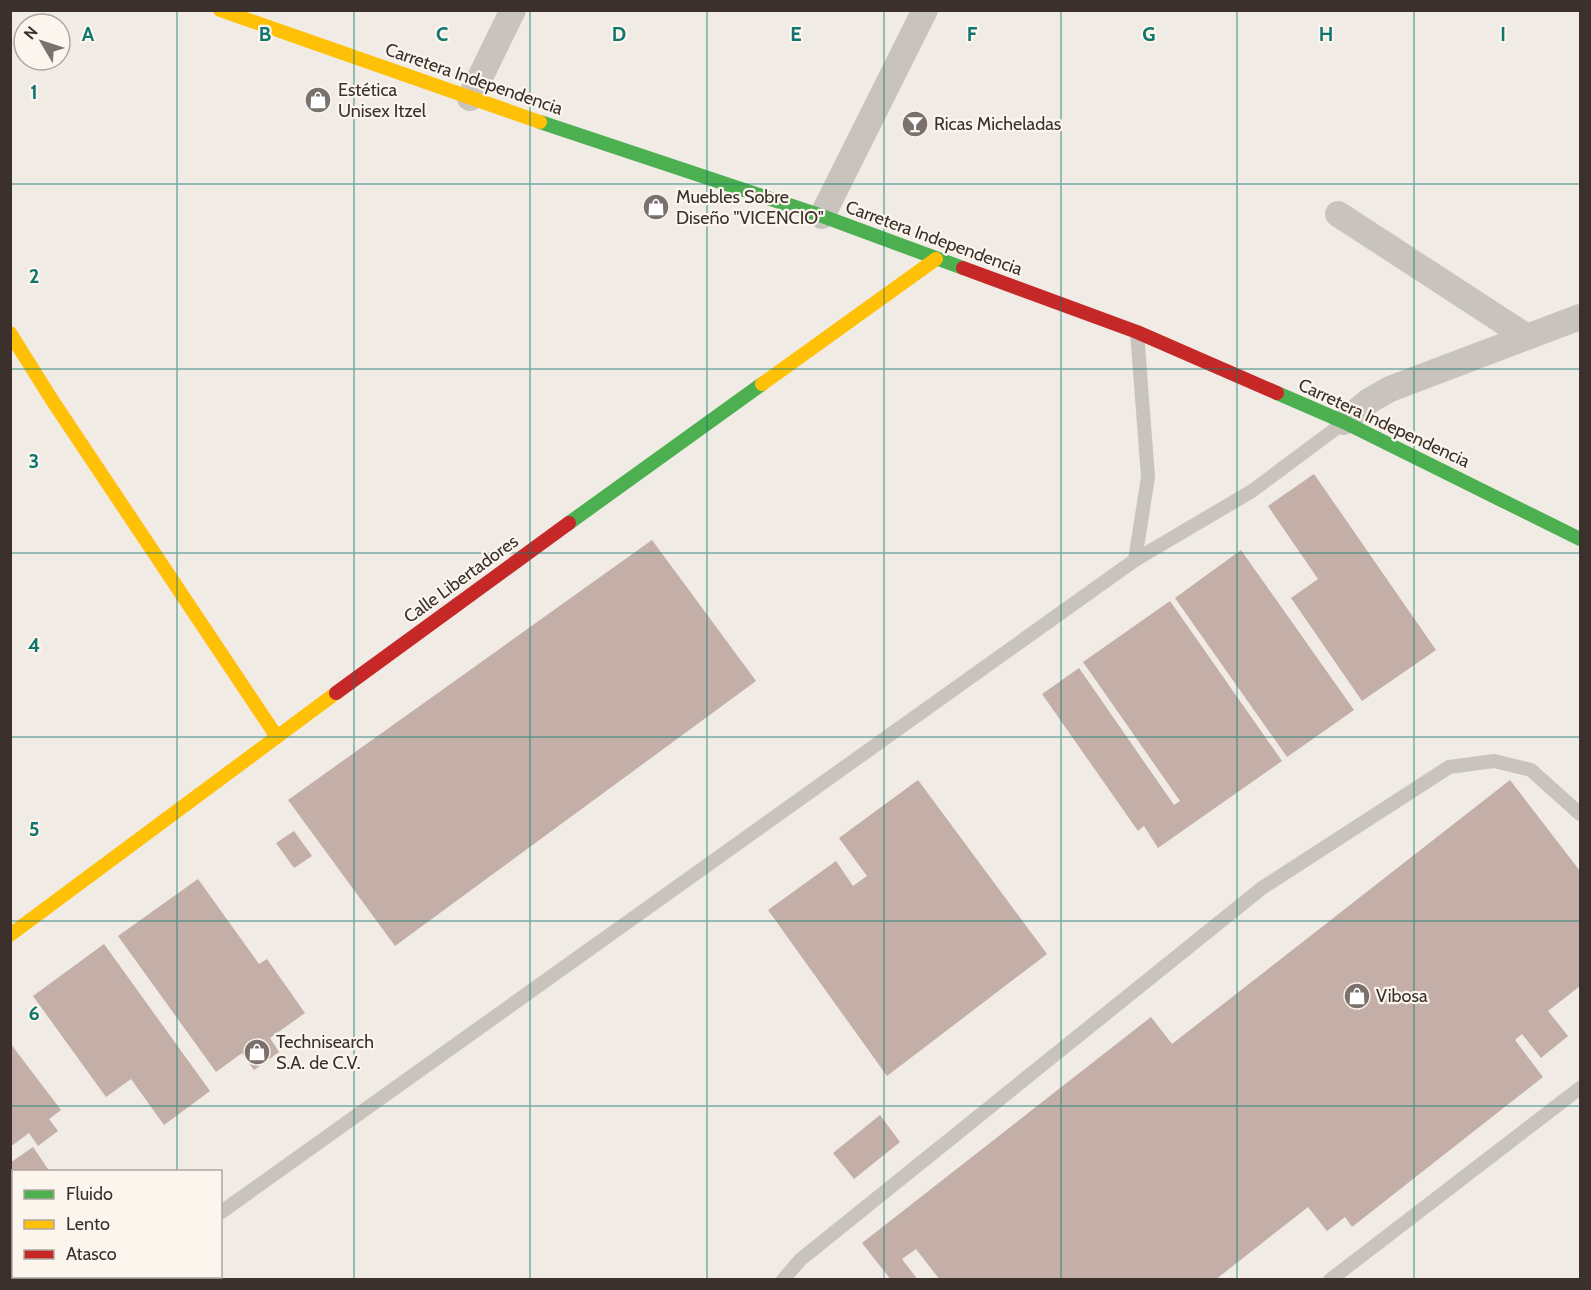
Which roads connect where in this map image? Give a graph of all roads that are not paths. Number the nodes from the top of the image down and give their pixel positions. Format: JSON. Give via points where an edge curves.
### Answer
{"nodes":[{"id":1,"x":220,"y":10,"type":"edge"},
{"id":2,"x":513,"y":10,"type":"edge"},
{"id":3,"x":926,"y":10,"type":"edge"},
{"id":4,"x":470,"y":98,"type":"junction"},
{"id":5,"x":1338,"y":214,"type":"dead end"},
{"id":6,"x":822,"y":216,"type":"junction"},
{"id":7,"x":936,"y":259,"type":"junction"},
{"id":8,"x":1581,"y":317,"type":"edge"},
{"id":9,"x":1137,"y":332,"type":"junction"},
{"id":10,"x":10,"y":333,"type":"edge"},
{"id":11,"x":1527,"y":337,"type":"junction"},
{"id":12,"x":1344,"y":422,"type":"junction"},
{"id":13,"x":1581,"y":539,"type":"edge"},
{"id":14,"x":1135,"y":560,"type":"junction"},
{"id":15,"x":277,"y":737,"type":"junction"},
{"id":16,"x":1581,"y":814,"type":"edge"},
{"id":17,"x":12,"y":929,"type":"edge"},
{"id":18,"x":1581,"y":1088,"type":"edge"},
{"id":19,"x":222,"y":1212,"type":"edge"},
{"id":20,"x":783,"y":1280,"type":"edge"},
{"id":21,"x":1330,"y":1280,"type":"edge"}],
"edges":[{"from":1,"to":4,"type":"street","name":"Carretera Independencia"},
{"from":2,"to":4,"type":"street"},
{"from":3,"to":6,"type":"street"},
{"from":4,"to":6,"type":"street","name":"Carretera Independencia"},
{"from":5,"to":11,"type":"street"},
{"from":6,"to":7,"type":"street","name":"Carretera Independencia"},
{"from":7,"to":9,"type":"street","name":"Carretera Independencia"},
{"from":7,"to":15,"type":"street","name":"Calle Libertadores"},
{"from":8,"to":11,"type":"street"},
{"from":9,"to":12,"type":"street","name":"Carretera Independencia"},
{"from":9,"to":14,"type":"lane","via":[[1148,477]]},
{"from":10,"to":15,"type":"street"},
{"from":11,"to":12,"type":"street","via":[[1390,389]]},
{"from":12,"to":13,"type":"street","name":"Carretera Independencia"},
{"from":12,"to":14,"type":"lane","via":[[1252,491]]},
{"from":14,"to":19,"type":"lane"},
{"from":15,"to":17,"type":"street","name":"Calle Libertadores"},
{"from":16,"to":20,"type":"lane","via":[[1531,770],[1494,761],[1449,767],[1262,888],[800,1260]]},
{"from":18,"to":21,"type":"lane"}]}
